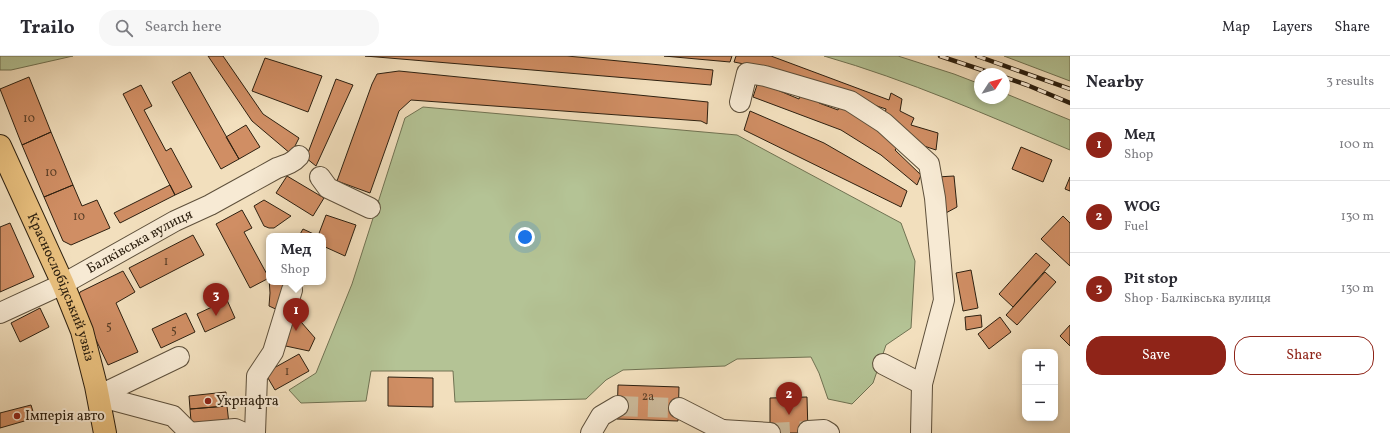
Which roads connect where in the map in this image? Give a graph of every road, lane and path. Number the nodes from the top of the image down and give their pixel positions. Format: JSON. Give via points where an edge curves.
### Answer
{"nodes":[{"id":1,"x":740,"y":102,"type":"dead end"},
{"id":2,"x":0,"y":146,"type":"edge"},
{"id":3,"x":370,"y":208,"type":"dead end"},
{"id":4,"x":63,"y":284,"type":"junction"},
{"id":5,"x":292,"y":290,"type":"dead end"},
{"id":6,"x":0,"y":313,"type":"edge"},
{"id":7,"x":179,"y":357,"type":"dead end"},
{"id":8,"x":883,"y":364,"type":"dead end"},
{"id":9,"x":922,"y":384,"type":"junction"},
{"id":10,"x":98,"y":396,"type":"junction"},
{"id":11,"x":618,"y":406,"type":"tunnel mouth"},
{"id":12,"x":678,"y":408,"type":"tunnel mouth"},
{"id":13,"x":720,"y":431,"type":"edge"},
{"id":14,"x":808,"y":431,"type":"dead end"},
{"id":15,"x":105,"y":433,"type":"edge"},
{"id":16,"x":188,"y":433,"type":"edge"},
{"id":17,"x":244,"y":433,"type":"edge"},
{"id":18,"x":255,"y":433,"type":"edge"},
{"id":19,"x":591,"y":433,"type":"edge"},
{"id":20,"x":770,"y":433,"type":"edge"},
{"id":21,"x":829,"y":433,"type":"edge"},
{"id":22,"x":921,"y":433,"type":"edge"}],
"edges":[{"from":1,"to":9,"type":"street","via":[[747,73],[850,101],[884,122],[928,164],[936,198],[944,300]]},
{"from":2,"to":4,"type":"main road","name":"Краснослобідський узвіз"},
{"from":3,"to":4,"type":"street","name":"Балківська вулиця","via":[[328,188],[324,175],[290,162],[175,221]]},
{"from":4,"to":6,"type":"street","name":"Балківська вулиця"},
{"from":4,"to":10,"type":"main road","name":"Краснослобідський узвіз","via":[[82,331]]},
{"from":5,"to":18,"type":"street","via":[[273,352],[257,376]]},
{"from":7,"to":10,"type":"street"},
{"from":8,"to":9,"type":"street"},
{"from":9,"to":22,"type":"street"},
{"from":10,"to":15,"type":"main road","name":"Краснослобідський узвіз"},
{"from":10,"to":16,"type":"street","via":[[173,416]]},
{"from":11,"to":19,"type":"street","via":[[601,416]]},
{"from":12,"to":13,"type":"street"},
{"from":13,"to":20,"type":"street"},
{"from":14,"to":21,"type":"street","via":[[824,430]]},
{"from":16,"to":17,"type":"street","via":[[235,429]]}]}
